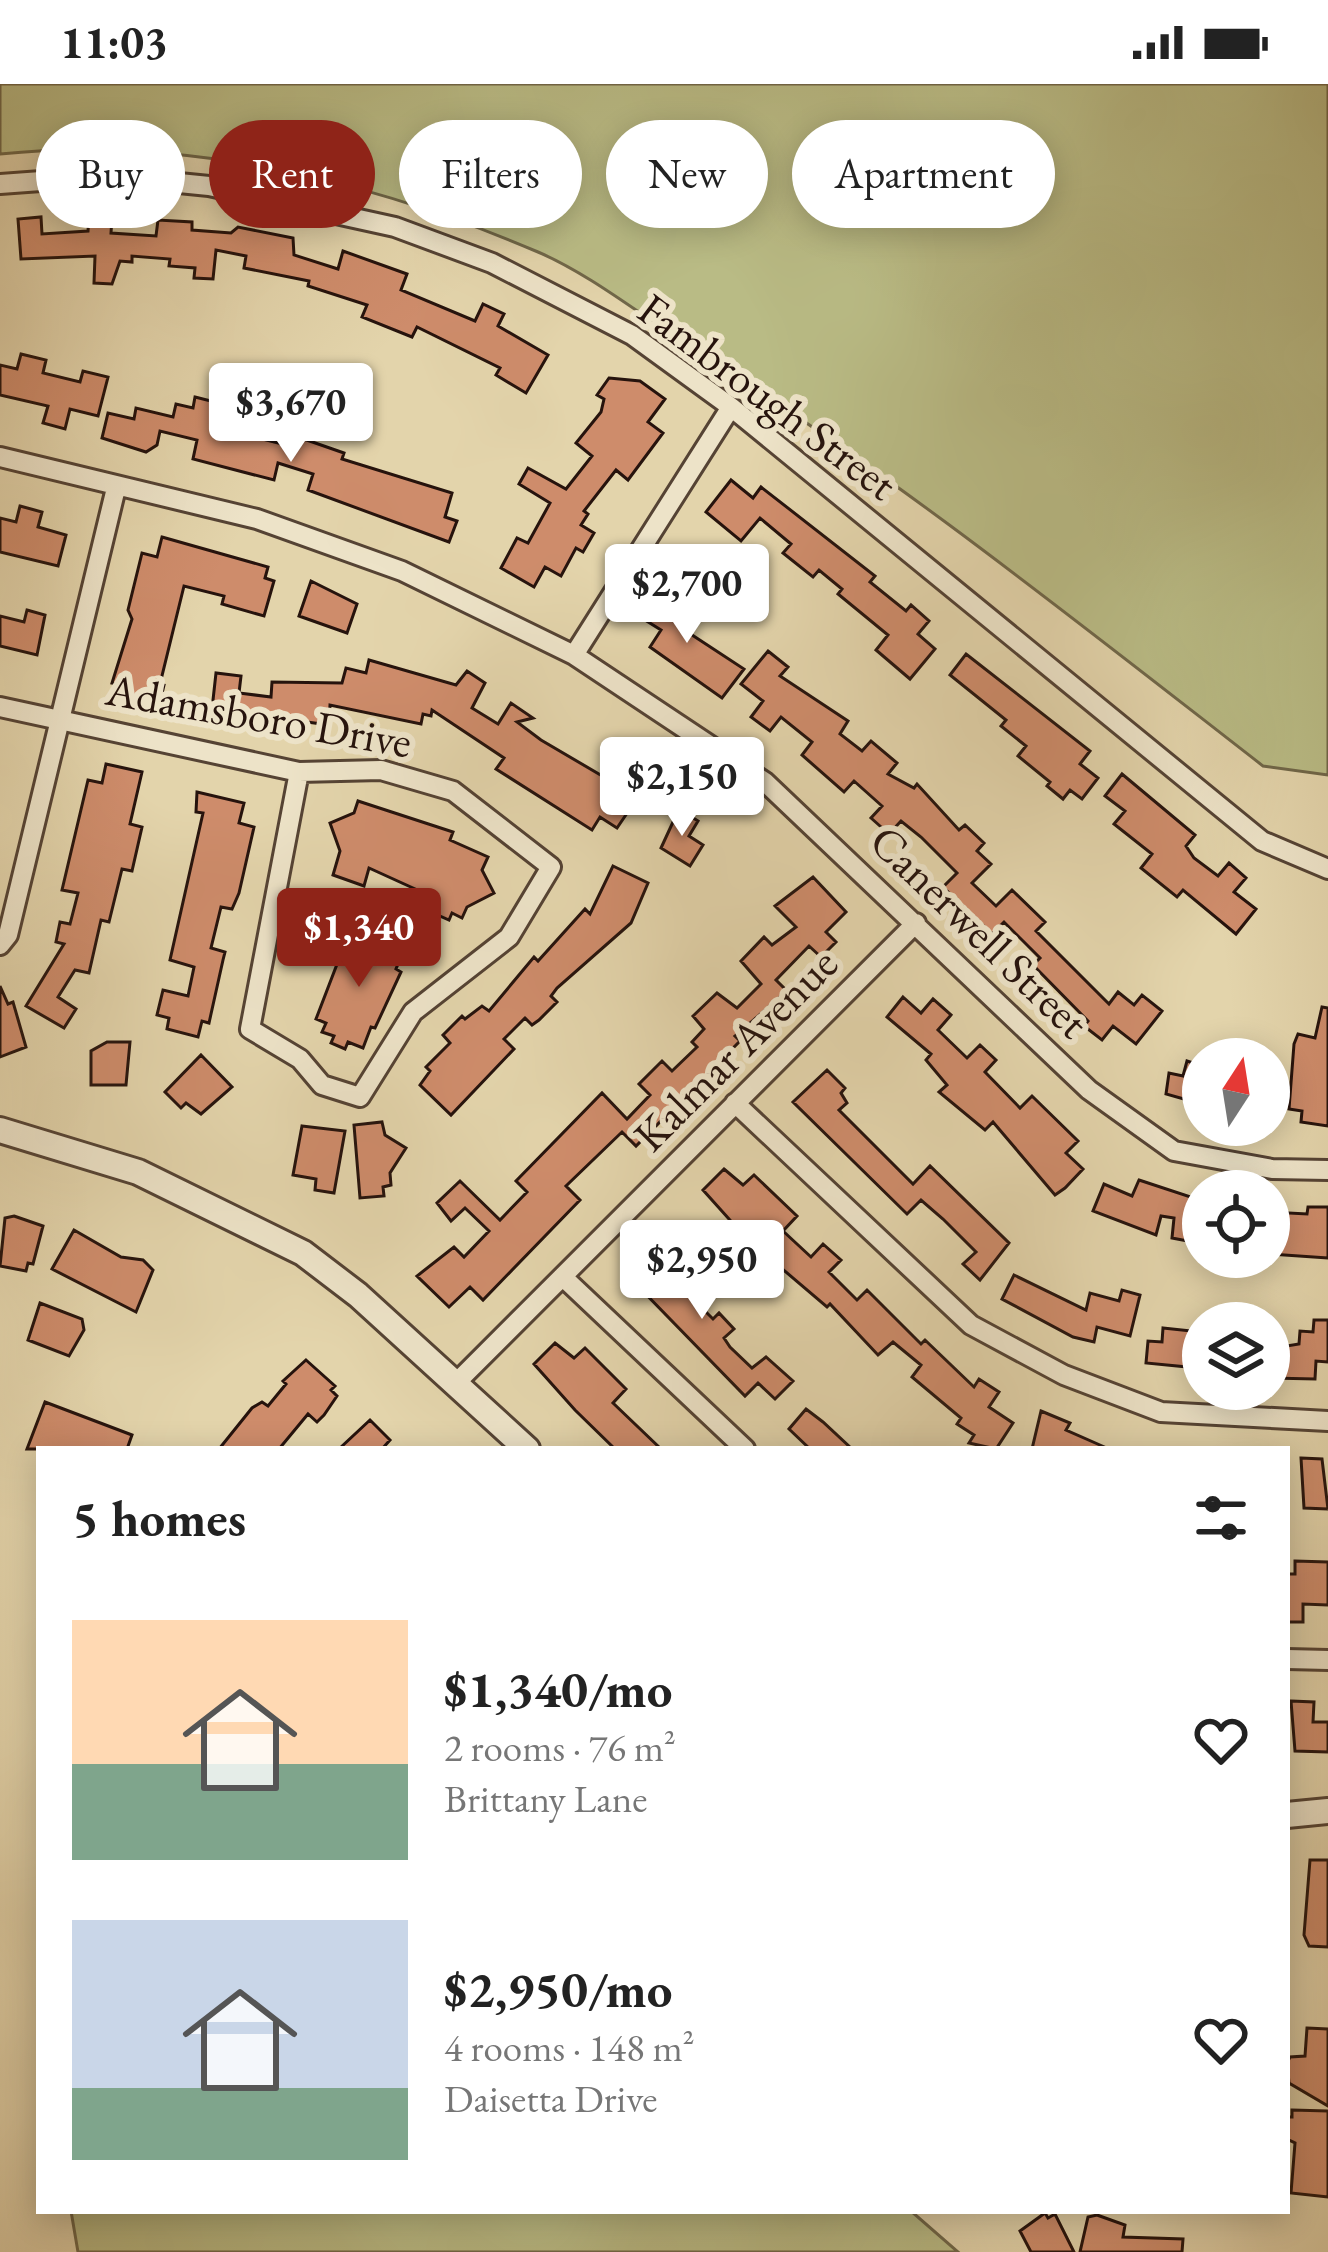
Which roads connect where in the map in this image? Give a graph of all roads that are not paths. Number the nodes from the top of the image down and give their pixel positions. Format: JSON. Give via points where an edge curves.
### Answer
{"nodes":[{"id":1,"x":0,"y":184,"type":"edge"},
{"id":2,"x":731,"y":407,"type":"junction"},
{"id":3,"x":0,"y":457,"type":"edge"},
{"id":4,"x":116,"y":488,"type":"junction"},
{"id":5,"x":574,"y":655,"type":"junction"},
{"id":6,"x":0,"y":707,"type":"edge"},
{"id":7,"x":56,"y":719,"type":"junction"},
{"id":8,"x":299,"y":772,"type":"junction"},
{"id":9,"x":1328,"y":869,"type":"edge"},
{"id":10,"x":916,"y":923,"type":"junction"},
{"id":11,"x":0,"y":945,"type":"edge"},
{"id":12,"x":735,"y":1103,"type":"junction"},
{"id":13,"x":0,"y":1130,"type":"edge"},
{"id":14,"x":1328,"y":1170,"type":"edge"},
{"id":15,"x":564,"y":1278,"type":"junction"},
{"id":16,"x":457,"y":1382,"type":"junction"},
{"id":17,"x":1328,"y":1421,"type":"edge"},
{"id":18,"x":524,"y":1446,"type":"edge"},
{"id":19,"x":742,"y":1446,"type":"edge"},
{"id":20,"x":1290,"y":1659,"type":"edge"},
{"id":21,"x":1328,"y":1660,"type":"edge"},
{"id":22,"x":1328,"y":1811,"type":"edge"},
{"id":23,"x":1290,"y":1815,"type":"edge"}],
"edges":[{"from":1,"to":2,"type":"street","name":"Fambrough Street","via":[[109,176],[208,186],[394,227],[492,263],[632,335]]},
{"from":2,"to":5,"type":"street"},
{"from":2,"to":9,"type":"street","name":"Fambrough Street","via":[[1262,841]]},
{"from":3,"to":4,"type":"street","name":"Canerwell Street"},
{"from":4,"to":5,"type":"street","name":"Canerwell Street","via":[[257,519],[402,571]]},
{"from":4,"to":7,"type":"street"},
{"from":5,"to":10,"type":"street","name":"Canerwell Street","via":[[765,782]]},
{"from":6,"to":7,"type":"street","name":"Adamsboro Drive"},
{"from":7,"to":8,"type":"street","name":"Adamsboro Drive"},
{"from":7,"to":11,"type":"street"},
{"from":8,"to":8,"type":"street","name":"Adamsboro Drive","via":[[250,1029],[300,1059],[322,1085],[360,1097],[412,1012],[509,937],[551,866],[453,791],[381,770]]},
{"from":10,"to":12,"type":"street","name":"Kalmar Avenue"},
{"from":10,"to":14,"type":"street","name":"Canerwell Street","via":[[1089,1090],[1174,1151]]},
{"from":12,"to":15,"type":"street","name":"Kalmar Avenue"},
{"from":12,"to":17,"type":"street","via":[[971,1325],[1161,1412]]},
{"from":13,"to":16,"type":"street","via":[[138,1172],[303,1253]]},
{"from":15,"to":16,"type":"street","name":"Kalmar Avenue"},
{"from":15,"to":19,"type":"street"},
{"from":16,"to":18,"type":"street"},
{"from":20,"to":21,"type":"street"},
{"from":22,"to":23,"type":"street"}]}
